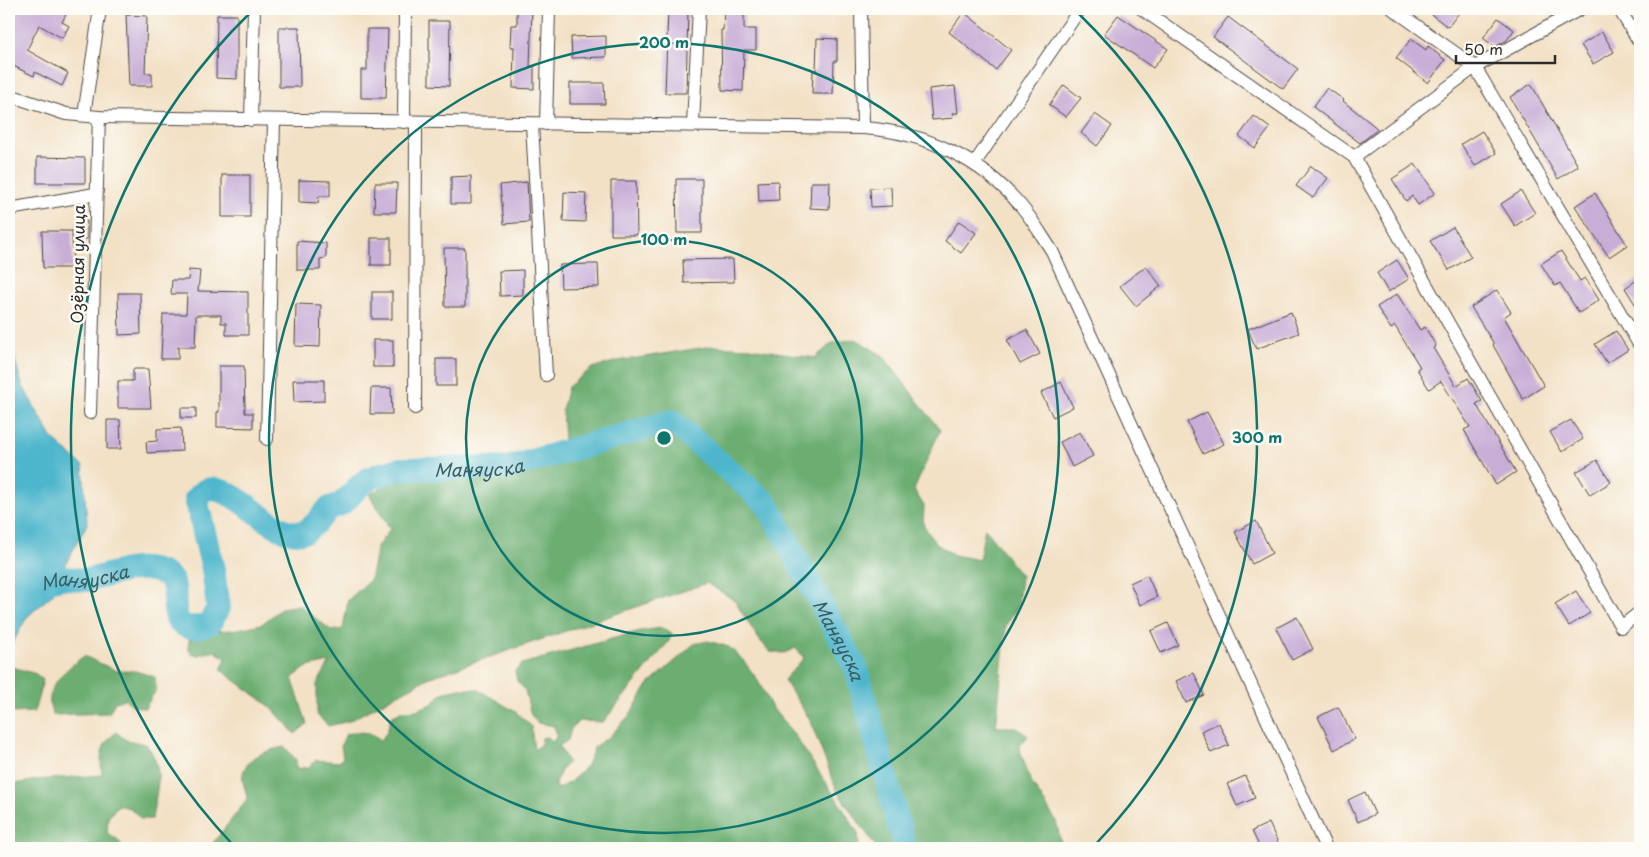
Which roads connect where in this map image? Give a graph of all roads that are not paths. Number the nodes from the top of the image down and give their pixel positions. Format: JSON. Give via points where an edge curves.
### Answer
{"nodes":[{"id":1,"x":100,"y":9,"type":"edge"},
{"id":2,"x":254,"y":9,"type":"edge"},
{"id":3,"x":404,"y":9,"type":"edge"},
{"id":4,"x":549,"y":9,"type":"edge"},
{"id":5,"x":699,"y":9,"type":"edge"},
{"id":6,"x":861,"y":9,"type":"edge"},
{"id":7,"x":1080,"y":9,"type":"edge"},
{"id":8,"x":1142,"y":9,"type":"edge"},
{"id":9,"x":1392,"y":9,"type":"edge"},
{"id":10,"x":1580,"y":9,"type":"edge"},
{"id":11,"x":1620,"y":9,"type":"edge"},
{"id":12,"x":1640,"y":43,"type":"edge"},
{"id":13,"x":1475,"y":67,"type":"junction"},
{"id":14,"x":9,"y":95,"type":"edge"},
{"id":15,"x":84,"y":116,"type":"junction"},
{"id":16,"x":99,"y":117,"type":"junction"},
{"id":17,"x":251,"y":120,"type":"junction"},
{"id":18,"x":274,"y":120,"type":"junction"},
{"id":19,"x":410,"y":122,"type":"junction"},
{"id":20,"x":532,"y":124,"type":"junction"},
{"id":21,"x":546,"y":124,"type":"junction"},
{"id":22,"x":692,"y":124,"type":"junction"},
{"id":23,"x":863,"y":128,"type":"junction"},
{"id":24,"x":1354,"y":157,"type":"junction"},
{"id":25,"x":974,"y":164,"type":"junction"},
{"id":26,"x":95,"y":194,"type":"junction"},
{"id":27,"x":9,"y":211,"type":"edge"},
{"id":28,"x":1640,"y":346,"type":"edge"},
{"id":29,"x":546,"y":375,"type":"dead end"},
{"id":30,"x":415,"y":408,"type":"dead end"},
{"id":31,"x":90,"y":413,"type":"dead end"},
{"id":32,"x":267,"y":439,"type":"dead end"},
{"id":33,"x":1640,"y":612,"type":"edge"},
{"id":34,"x":1326,"y":848,"type":"edge"}],
"edges":[{"from":1,"to":15,"type":"street"},
{"from":2,"to":17,"type":"street"},
{"from":3,"to":19,"type":"street"},
{"from":4,"to":21,"type":"street"},
{"from":5,"to":22,"type":"street"},
{"from":6,"to":23,"type":"street"},
{"from":7,"to":25,"type":"street"},
{"from":8,"to":24,"type":"street"},
{"from":9,"to":13,"type":"street"},
{"from":10,"to":13,"type":"street"},
{"from":11,"to":12,"type":"street"},
{"from":13,"to":24,"type":"street"},
{"from":13,"to":28,"type":"street"},
{"from":14,"to":15,"type":"street","via":[[66,114]]},
{"from":15,"to":16,"type":"street"},
{"from":16,"to":17,"type":"street"},
{"from":16,"to":26,"type":"street","name":"Озёрная улица"},
{"from":17,"to":18,"type":"street"},
{"from":18,"to":19,"type":"street"},
{"from":18,"to":32,"type":"street"},
{"from":19,"to":20,"type":"street"},
{"from":19,"to":30,"type":"street"},
{"from":20,"to":21,"type":"street"},
{"from":20,"to":29,"type":"street"},
{"from":21,"to":22,"type":"street"},
{"from":22,"to":23,"type":"street"},
{"from":23,"to":25,"type":"street","via":[[892,130],[921,138]]},
{"from":24,"to":33,"type":"street","via":[[1621,627]]},
{"from":25,"to":34,"type":"street","via":[[1022,207],[1052,251]]},
{"from":26,"to":27,"type":"street"},
{"from":26,"to":31,"type":"street","name":"Озёрная улица"}]}
